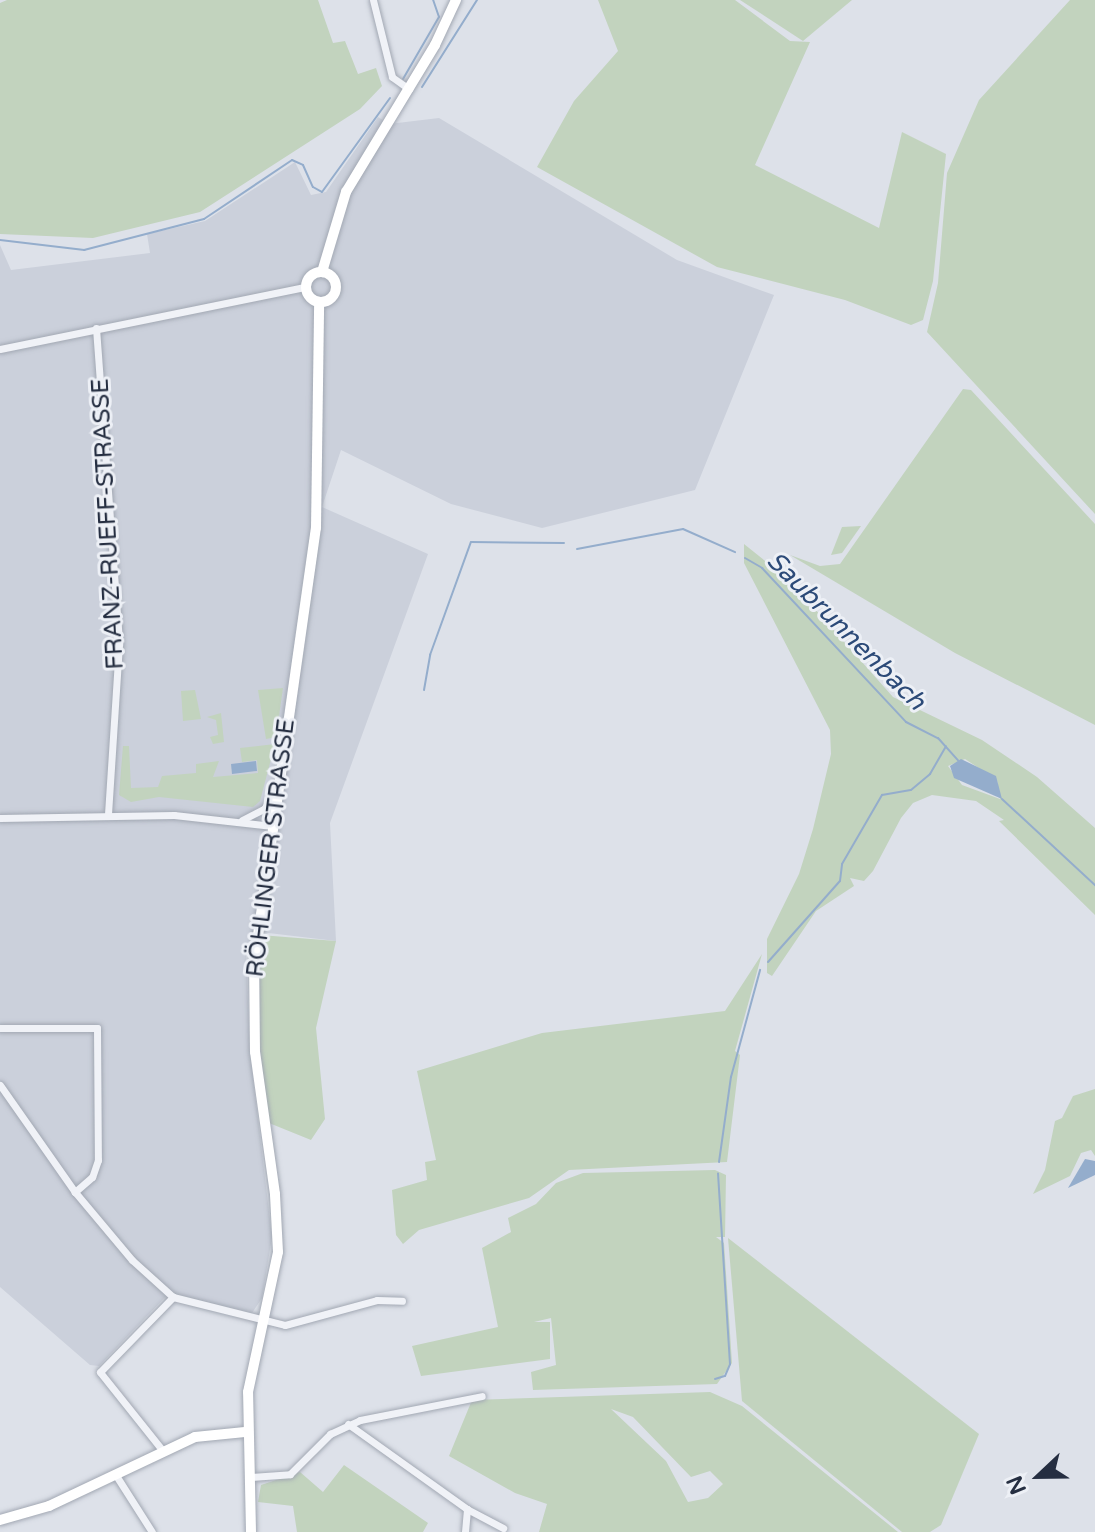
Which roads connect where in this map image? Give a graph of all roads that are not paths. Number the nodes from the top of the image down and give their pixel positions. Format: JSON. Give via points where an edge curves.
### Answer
{"nodes":[{"id":1,"x":373,"y":0,"type":"edge"},
{"id":2,"x":456,"y":0,"type":"edge"},
{"id":3,"x":409,"y":89,"type":"junction"},
{"id":4,"x":322,"y":272,"type":"junction"},
{"id":5,"x":306,"y":287,"type":"junction"},
{"id":6,"x":319,"y":302,"type":"junction"},
{"id":7,"x":96,"y":328,"type":"junction"},
{"id":8,"x":0,"y":349,"type":"edge"},
{"id":9,"x":276,"y":791,"type":"junction"},
{"id":10,"x":108,"y":816,"type":"junction"},
{"id":11,"x":0,"y":818,"type":"edge"},
{"id":12,"x":240,"y":821,"type":"junction"},
{"id":13,"x":272,"y":826,"type":"junction"},
{"id":14,"x":0,"y":1028,"type":"edge"},
{"id":15,"x":0,"y":1085,"type":"edge"},
{"id":16,"x":75,"y":1192,"type":"junction"},
{"id":17,"x":173,"y":1297,"type":"junction"},
{"id":18,"x":402,"y":1301,"type":"dead end"},
{"id":19,"x":263,"y":1322,"type":"junction"},
{"id":20,"x":482,"y":1396,"type":"dead end"},
{"id":21,"x":348,"y":1424,"type":"junction"},
{"id":22,"x":245,"y":1432,"type":"junction"},
{"id":23,"x":163,"y":1451,"type":"junction"},
{"id":24,"x":117,"y":1477,"type":"junction"},
{"id":25,"x":251,"y":1477,"type":"junction"},
{"id":26,"x":467,"y":1509,"type":"junction"},
{"id":27,"x":0,"y":1520,"type":"edge"},
{"id":28,"x":503,"y":1528,"type":"dead end"},
{"id":29,"x":152,"y":1532,"type":"edge"},
{"id":30,"x":251,"y":1532,"type":"edge"},
{"id":31,"x":465,"y":1532,"type":"edge"}],
"edges":[{"from":1,"to":3,"type":"street","via":[[392,77]]},
{"from":2,"to":3,"type":"street"},
{"from":3,"to":4,"type":"street","via":[[346,192]]},
{"from":4,"to":5,"type":"street","via":[[309,278]]},
{"from":4,"to":6,"type":"street","via":[[337,286],[331,299]]},
{"from":5,"to":6,"type":"street"},
{"from":5,"to":7,"type":"street"},
{"from":6,"to":9,"type":"street","name":"RÖHLINGER STRASSE","via":[[316,528]]},
{"from":7,"to":8,"type":"street"},
{"from":7,"to":10,"type":"street","name":"FRANZ-RUEFF-STRASSE","via":[[119,644]]},
{"from":9,"to":12,"type":"street","via":[[264,809]]},
{"from":9,"to":13,"type":"street","name":"RÖHLINGER STRASSE"},
{"from":10,"to":11,"type":"street"},
{"from":10,"to":12,"type":"street"},
{"from":12,"to":13,"type":"street"},
{"from":13,"to":19,"type":"street","name":"RÖHLINGER STRASSE","via":[[253,990],[277,1223],[277,1264]]},
{"from":14,"to":16,"type":"street","via":[[97,1028],[98,1160],[92,1177]]},
{"from":15,"to":16,"type":"street"},
{"from":16,"to":17,"type":"street","via":[[132,1260]]},
{"from":17,"to":19,"type":"street"},
{"from":17,"to":23,"type":"street","via":[[100,1372]]},
{"from":18,"to":19,"type":"street","via":[[377,1300],[285,1325]]},
{"from":19,"to":22,"type":"street","name":"RÖHLINGER STRASSE"},
{"from":20,"to":21,"type":"street"},
{"from":21,"to":25,"type":"street","via":[[290,1474]]},
{"from":21,"to":26,"type":"street"},
{"from":22,"to":23,"type":"street","via":[[195,1437]]},
{"from":22,"to":25,"type":"street","name":"RÖHLINGER STRASSE"},
{"from":23,"to":24,"type":"street"},
{"from":24,"to":27,"type":"street"},
{"from":24,"to":29,"type":"street"},
{"from":25,"to":30,"type":"street","name":"RÖHLINGER STRASSE"},
{"from":26,"to":28,"type":"street"},
{"from":26,"to":31,"type":"street"}]}
